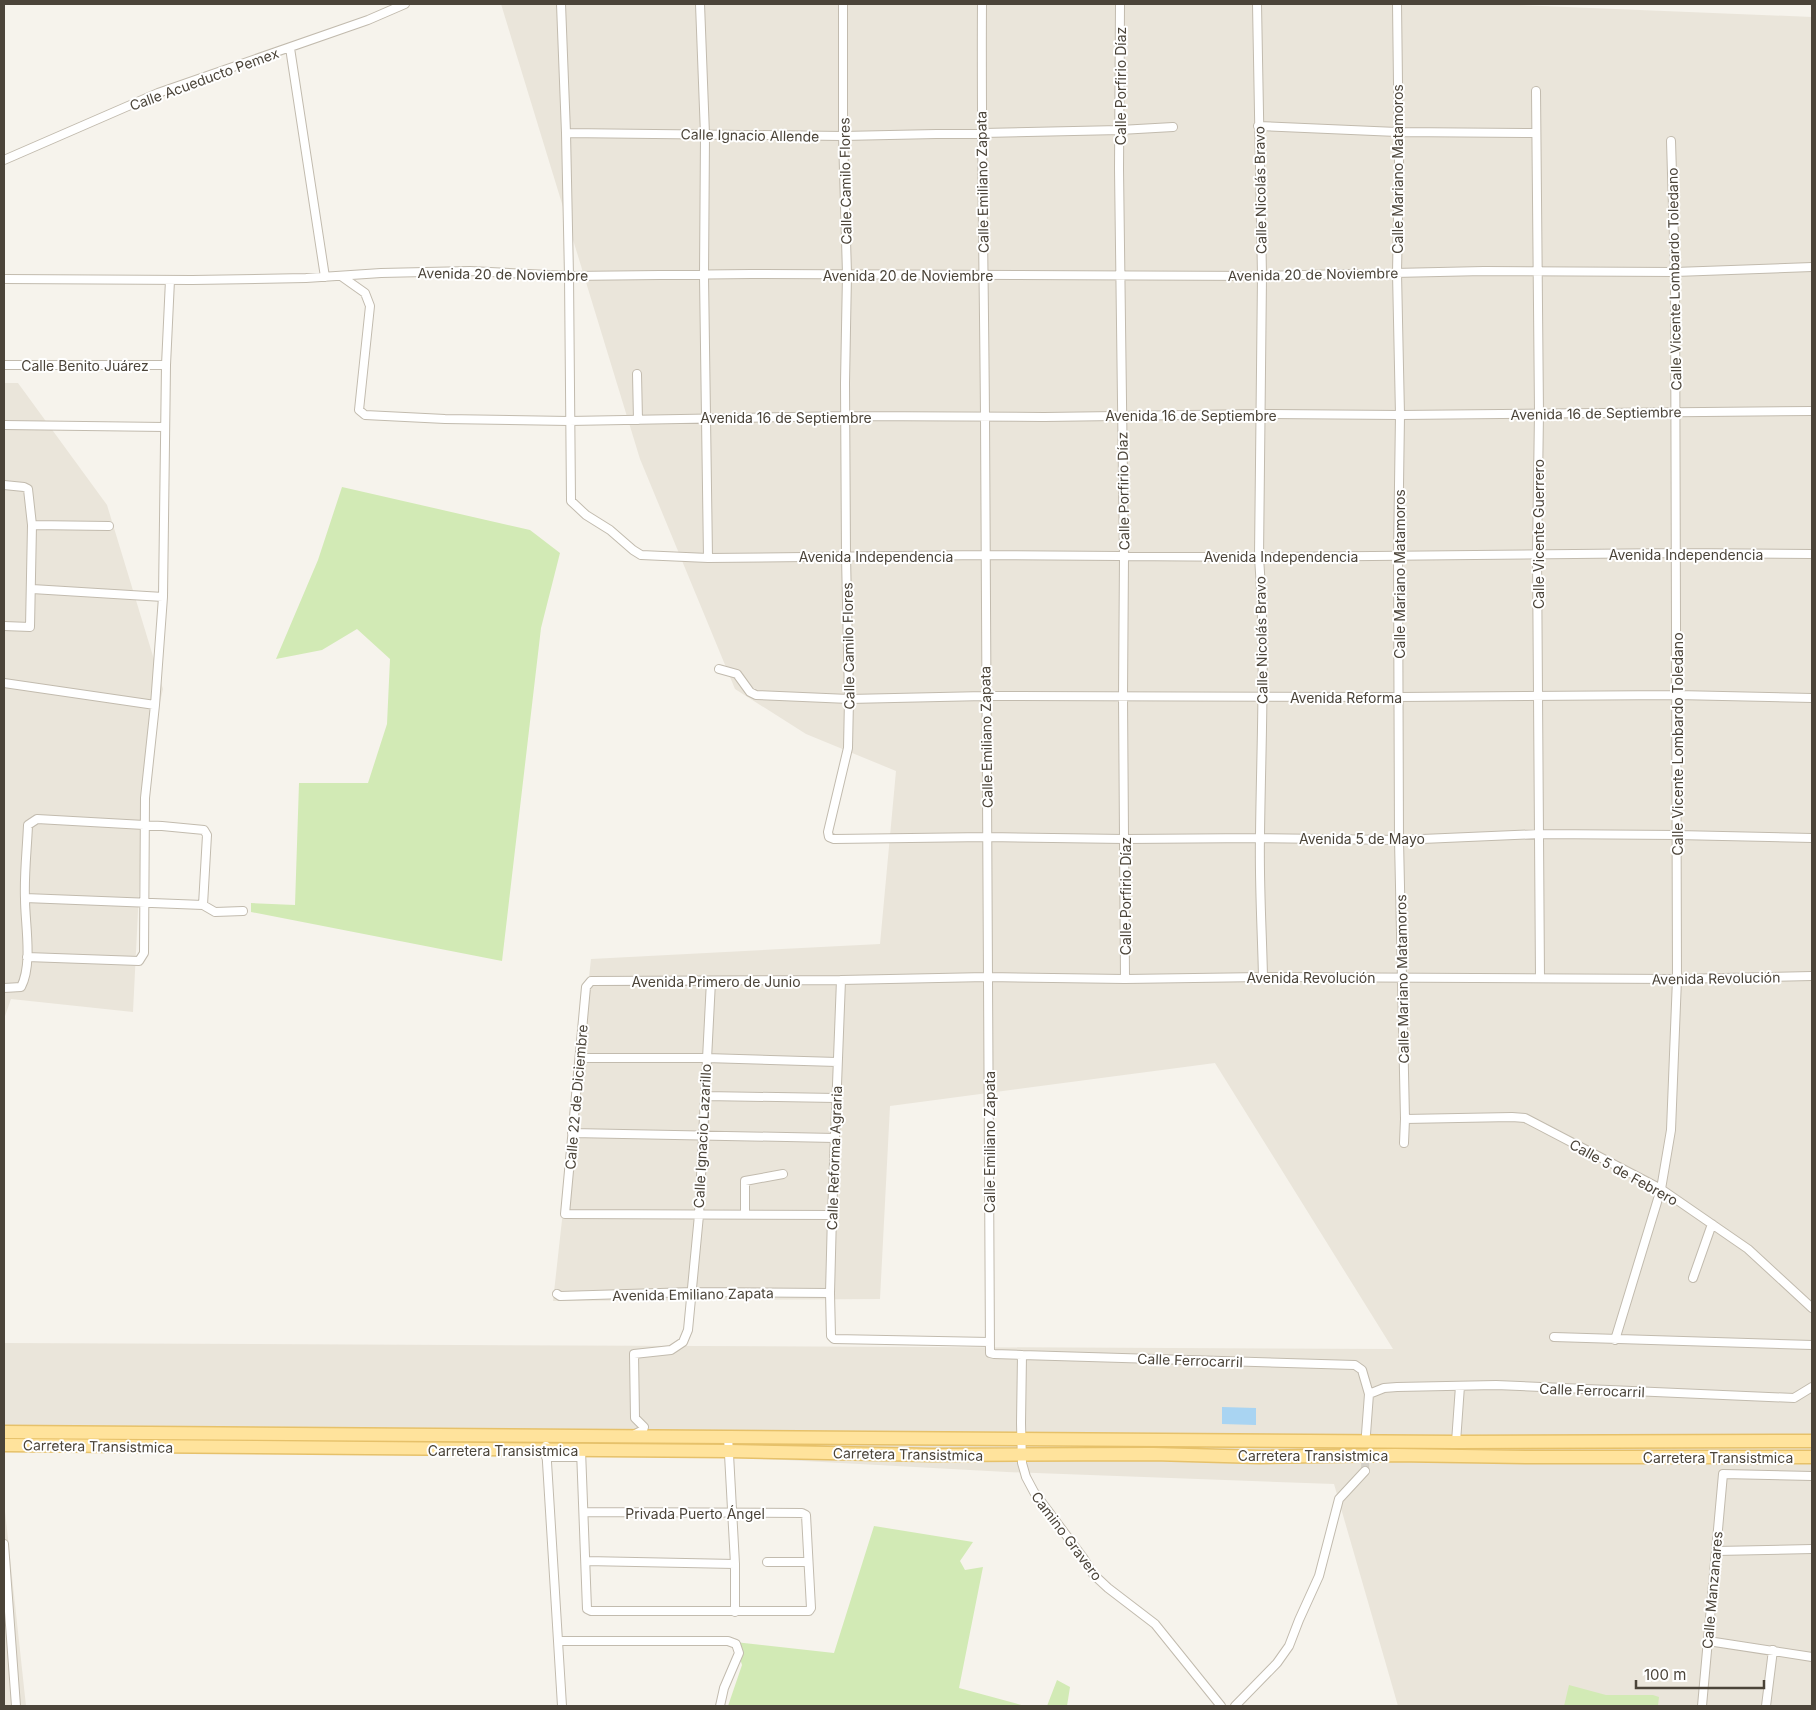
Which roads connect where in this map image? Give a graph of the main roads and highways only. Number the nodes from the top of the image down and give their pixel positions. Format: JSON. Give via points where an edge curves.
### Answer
{"nodes":[{"id":1,"x":4,"y":1432,"type":"edge"},
{"id":2,"x":630,"y":1436,"type":"junction"},
{"id":3,"x":1021,"y":1438,"type":"junction"},
{"id":4,"x":1099,"y":1440,"type":"junction"},
{"id":5,"x":1812,"y":1441,"type":"edge"},
{"id":6,"x":4,"y":1445,"type":"edge"},
{"id":7,"x":546,"y":1454,"type":"junction"},
{"id":8,"x":932,"y":1455,"type":"junction"},
{"id":9,"x":1022,"y":1455,"type":"junction"},
{"id":10,"x":1812,"y":1457,"type":"edge"}],
"edges":[{"from":1,"to":2,"type":"main road","name":"Carretera Transistmica"},
{"from":2,"to":3,"type":"main road","name":"Carretera Transistmica"},
{"from":2,"to":7,"type":"main road","via":[[612,1442],[570,1442]]},
{"from":3,"to":4,"type":"main road","name":"Carretera Transistmica"},
{"from":3,"to":8,"type":"main road","via":[[1007,1448],[940,1451]]},
{"from":4,"to":5,"type":"main road","name":"Carretera Transistmica"},
{"from":4,"to":9,"type":"main road","via":[[1086,1444],[1034,1445]]},
{"from":6,"to":7,"type":"main road","name":"Carretera Transistmica"},
{"from":7,"to":8,"type":"main road","name":"Carretera Transistmica","via":[[729,1451]]},
{"from":8,"to":9,"type":"main road","name":"Carretera Transistmica"},
{"from":9,"to":10,"type":"main road","name":"Carretera Transistmica"}]}
